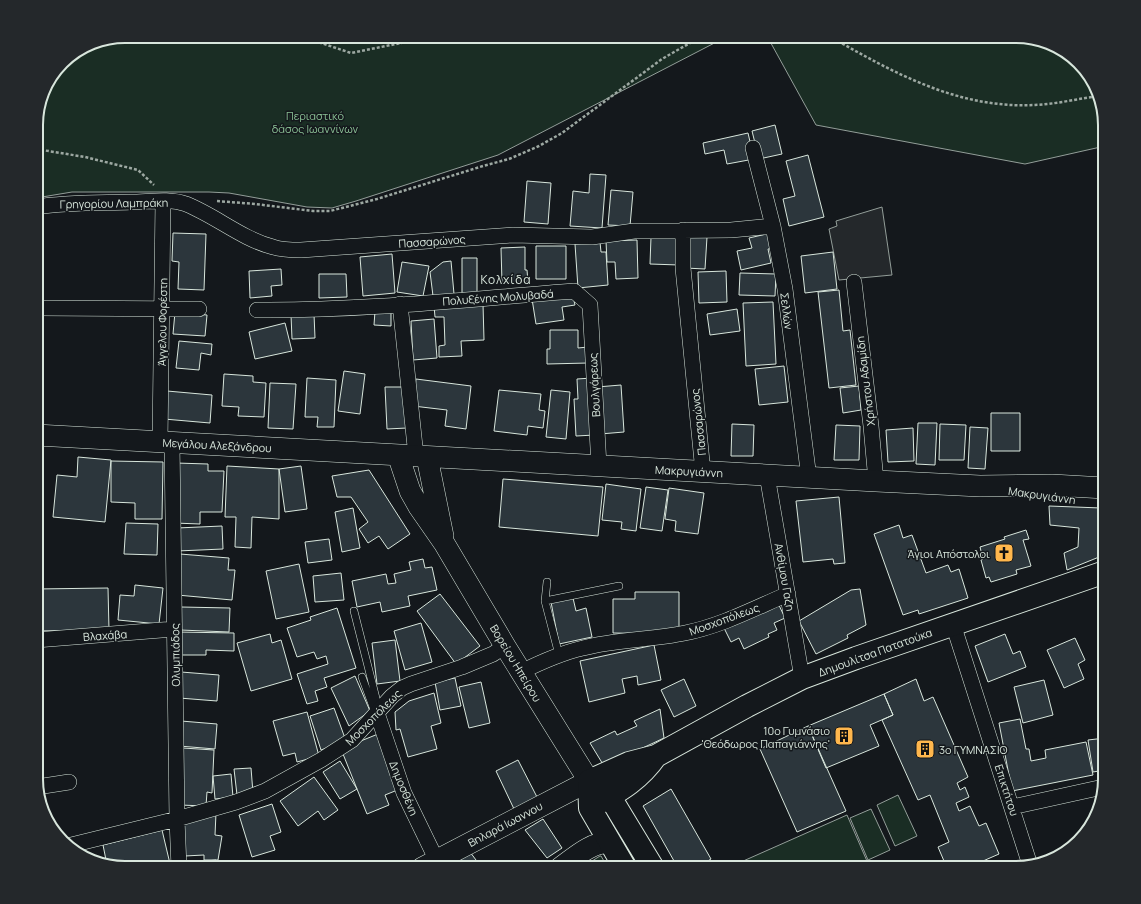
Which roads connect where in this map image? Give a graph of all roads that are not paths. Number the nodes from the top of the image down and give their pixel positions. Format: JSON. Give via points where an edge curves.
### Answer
{"nodes":[{"id":1,"x":753,"y":148,"type":"dead end"},
{"id":2,"x":163,"y":201,"type":"junction"},
{"id":3,"x":43,"y":206,"type":"edge"},
{"id":4,"x":191,"y":207,"type":"joint"},
{"id":5,"x":773,"y":226,"type":"junction"},
{"id":6,"x":683,"y":230,"type":"junction"},
{"id":7,"x":854,"y":282,"type":"dead end"},
{"id":8,"x":400,"y":304,"type":"junction"},
{"id":9,"x":590,"y":305,"type":"joint"},
{"id":10,"x":43,"y":308,"type":"edge"},
{"id":11,"x":162,"y":309,"type":"junction"},
{"id":12,"x":199,"y":309,"type":"dead end"},
{"id":13,"x":257,"y":310,"type":"dead end"},
{"id":14,"x":43,"y":435,"type":"edge"},
{"id":15,"x":166,"y":442,"type":"junction"},
{"id":16,"x":414,"y":456,"type":"junction"},
{"id":17,"x":599,"y":466,"type":"junction"},
{"id":18,"x":703,"y":472,"type":"junction"},
{"id":19,"x":767,"y":475,"type":"junction"},
{"id":20,"x":809,"y":478,"type":"junction"},
{"id":21,"x":876,"y":481,"type":"junction"},
{"id":22,"x":980,"y":486,"type":"junction"},
{"id":23,"x":1098,"y":488,"type":"edge"},
{"id":24,"x":1098,"y":502,"type":"edge"},
{"id":25,"x":444,"y":543,"type":"junction"},
{"id":26,"x":1098,"y":574,"type":"edge"},
{"id":27,"x":547,"y":582,"type":"dead end"},
{"id":28,"x":619,"y":586,"type":"dead end"},
{"id":29,"x":788,"y":594,"type":"junction"},
{"id":30,"x":545,"y":601,"type":"junction"},
{"id":31,"x":354,"y":611,"type":"dead end"},
{"id":32,"x":953,"y":624,"type":"junction"},
{"id":33,"x":174,"y":629,"type":"junction"},
{"id":34,"x":43,"y":639,"type":"edge"},
{"id":35,"x":505,"y":646,"type":"junction"},
{"id":36,"x":559,"y":655,"type":"junction"},
{"id":37,"x":521,"y":672,"type":"junction"},
{"id":38,"x":362,"y":677,"type":"dead end"},
{"id":39,"x":802,"y":678,"type":"junction"},
{"id":40,"x":377,"y":713,"type":"junction"},
{"id":41,"x":656,"y":756,"type":"junction"},
{"id":42,"x":589,"y":781,"type":"junction"},
{"id":43,"x":69,"y":782,"type":"dead end"},
{"id":44,"x":43,"y":786,"type":"edge"},
{"id":45,"x":1097,"y":788,"type":"edge"},
{"id":46,"x":610,"y":797,"type":"junction"},
{"id":47,"x":1012,"y":807,"type":"junction"},
{"id":48,"x":590,"y":808,"type":"junction"},
{"id":49,"x":177,"y":819,"type":"junction"},
{"id":50,"x":610,"y":843,"type":"junction"},
{"id":51,"x":75,"y":844,"type":"edge"},
{"id":52,"x":648,"y":860,"type":"edge"},
{"id":53,"x":1028,"y":860,"type":"edge"},
{"id":54,"x":179,"y":861,"type":"edge"},
{"id":55,"x":428,"y":861,"type":"edge"},
{"id":56,"x":435,"y":861,"type":"edge"},
{"id":57,"x":571,"y":861,"type":"edge"},
{"id":58,"x":621,"y":861,"type":"edge"}],
"edges":[{"from":1,"to":5,"type":"street","name":"Σελλών"},
{"from":2,"to":3,"type":"street","name":"Γρηγορίου Λαμπράκη"},
{"from":2,"to":4,"type":"street","name":"Γρηγορίου Λαμπράκη"},
{"from":2,"to":11,"type":"street","name":"Άγγελου Φορέστη"},
{"from":4,"to":6,"type":"street","name":"Πασσαρώνος","via":[[272,247],[289,250],[513,235],[592,236]]},
{"from":5,"to":6,"type":"street","name":"Πασσαρώνος","via":[[731,230]]},
{"from":5,"to":20,"type":"street","name":"Σελλών","via":[[785,289]]},
{"from":6,"to":18,"type":"street","name":"Πασσαρώνος","via":[[683,268]]},
{"from":7,"to":21,"type":"street","name":"Χρήστου Αδαμίδη"},
{"from":8,"to":9,"type":"street","name":"Πολυξένης Μολυβαδά","via":[[574,291]]},
{"from":8,"to":13,"type":"street","name":"Πολυξένης Μολυβαδά"},
{"from":8,"to":16,"type":"street"},
{"from":9,"to":17,"type":"street","name":"Βουλγάρεως"},
{"from":10,"to":11,"type":"street"},
{"from":11,"to":12,"type":"street"},
{"from":11,"to":15,"type":"street","name":"Άγγελου Φορέστη"},
{"from":14,"to":15,"type":"main road","name":"Μεγάλου Αλεξάνδρου"},
{"from":15,"to":16,"type":"main road","name":"Μεγάλου Αλεξάνδρου"},
{"from":15,"to":33,"type":"street","name":"Ολυμπιάδος"},
{"from":16,"to":17,"type":"main road","name":"Μακρυγιάννη"},
{"from":16,"to":25,"type":"main road","name":"Βορείου Ηπείρου"},
{"from":16,"to":25,"type":"main road","name":"Βορείου Ηπείρου","via":[[413,496]]},
{"from":17,"to":18,"type":"main road","name":"Μακρυγιάννη"},
{"from":18,"to":19,"type":"main road","name":"Μακρυγιάννη"},
{"from":19,"to":20,"type":"main road","name":"Μακρυγιάννη"},
{"from":19,"to":29,"type":"street","name":"Ανθίμου Γαζη"},
{"from":20,"to":21,"type":"main road","name":"Μακρυγιάννη"},
{"from":21,"to":22,"type":"main road","name":"Μακρυγιάννη"},
{"from":22,"to":23,"type":"main road","name":"Μακρυγιάννη"},
{"from":22,"to":24,"type":"main road","name":"Μακρυγιάννη","via":[[1062,499]]},
{"from":25,"to":35,"type":"main road","name":"Βορείου Ηπείρου"},
{"from":26,"to":32,"type":"main road","name":"Δημουλίτσα Πατατούκα"},
{"from":27,"to":30,"type":"lane"},
{"from":28,"to":30,"type":"lane"},
{"from":29,"to":36,"type":"street","name":"Μοσχοπόλεως","via":[[705,628],[584,647]]},
{"from":29,"to":39,"type":"street","name":"Ανθίμου Γαζη"},
{"from":30,"to":36,"type":"lane"},
{"from":31,"to":40,"type":"lane","name":"Δημοσθένη"},
{"from":32,"to":39,"type":"main road","name":"Δημουλίτσα Πατατούκα"},
{"from":32,"to":47,"type":"street","name":"Επικτήτου"},
{"from":33,"to":34,"type":"street","name":"Βλαχάβα"},
{"from":33,"to":49,"type":"street","name":"Ολυμπιάδος"},
{"from":35,"to":37,"type":"main road","name":"Βορείου Ηπείρου"},
{"from":35,"to":40,"type":"street","name":"Μοσχοπόλεως","via":[[462,667],[402,688]]},
{"from":36,"to":37,"type":"street","name":"Μοσχοπόλεως"},
{"from":37,"to":42,"type":"main road","name":"Βορείου Ηπείρου"},
{"from":38,"to":40,"type":"lane"},
{"from":39,"to":41,"type":"main road","name":"Δημουλίτσα Πατατούκα"},
{"from":40,"to":49,"type":"street","name":"Μοσχοπόλεως","via":[[346,744],[279,784],[236,802]]},
{"from":40,"to":55,"type":"street","name":"Δημοσθένη"},
{"from":41,"to":42,"type":"main road","name":"Δημουλίτσα Πατατούκα","via":[[629,763]]},
{"from":41,"to":46,"type":"main road","name":"Δημουλίτσα Πατατούκα","via":[[636,780]]},
{"from":42,"to":46,"type":"main road","name":"Βορείου Ηπείρου"},
{"from":42,"to":48,"type":"main road","name":"Βορείου Ηπείρου"},
{"from":42,"to":56,"type":"main road","name":"Βηλαρά Ιωαννου"},
{"from":43,"to":44,"type":"street"},
{"from":45,"to":47,"type":"street"},
{"from":46,"to":48,"type":"main road","name":"Δημουλίτσα Πατατούκα"},
{"from":46,"to":52,"type":"main road","name":"Βορείου Ηπείρου"},
{"from":47,"to":53,"type":"street","name":"Επικτήτου"},
{"from":48,"to":50,"type":"main road","name":"Βορείου Ηπείρου"},
{"from":49,"to":51,"type":"street","name":"Μοσχοπόλεως"},
{"from":49,"to":54,"type":"street","name":"Ολυμπιάδος"},
{"from":50,"to":52,"type":"main road"},
{"from":50,"to":57,"type":"main road","via":[[593,846]]},
{"from":50,"to":58,"type":"main road","name":"Βορείου Ηπείρου"}]}
